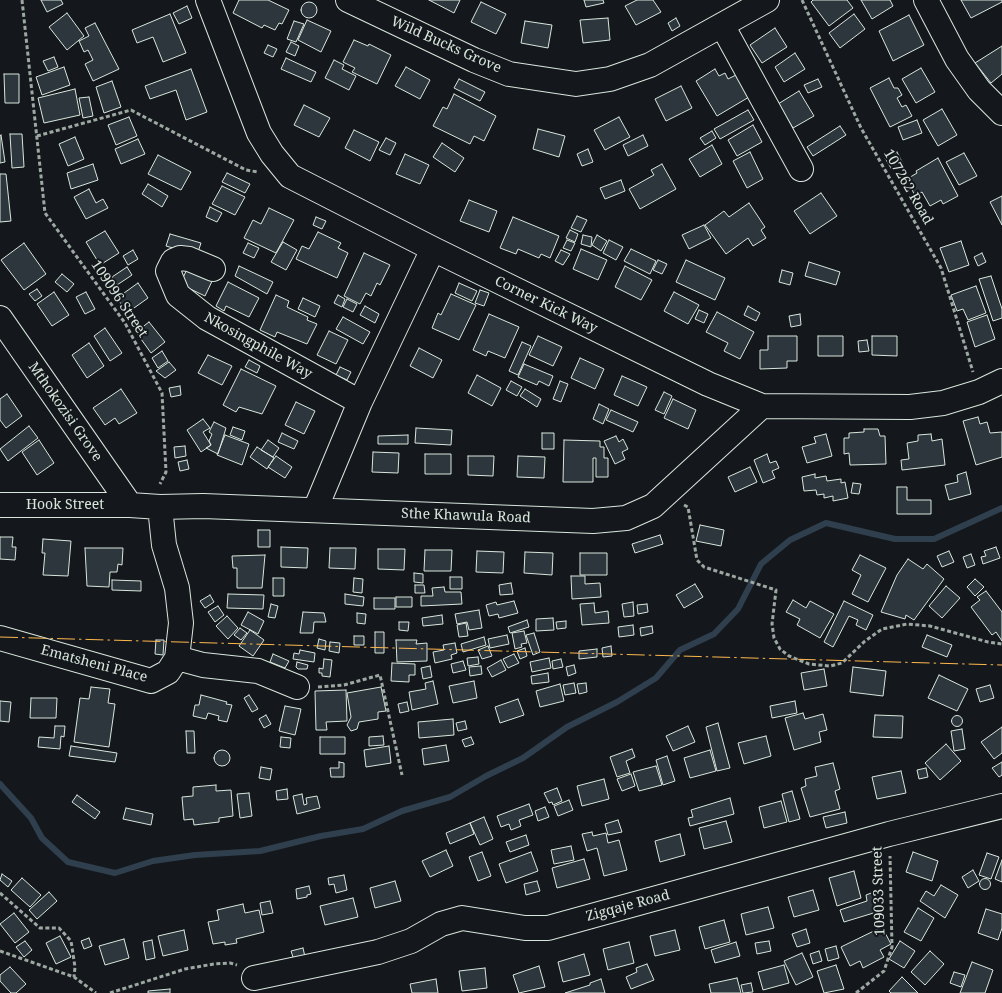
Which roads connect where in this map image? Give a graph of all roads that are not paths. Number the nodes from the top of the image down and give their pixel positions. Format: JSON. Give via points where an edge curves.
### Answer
{"nodes":[{"id":1,"x":208,"y":0,"type":"edge"},
{"id":2,"x":348,"y":0,"type":"edge"},
{"id":3,"x":767,"y":0,"type":"edge"},
{"id":4,"x":926,"y":0,"type":"edge"},
{"id":5,"x":722,"y":25,"type":"junction"},
{"id":6,"x":1002,"y":113,"type":"edge"},
{"id":7,"x":801,"y":169,"type":"dead end"},
{"id":8,"x":433,"y":249,"type":"junction"},
{"id":9,"x":213,"y":270,"type":"dead end"},
{"id":10,"x":0,"y":318,"type":"edge"},
{"id":11,"x":1002,"y":381,"type":"edge"},
{"id":12,"x":360,"y":402,"type":"junction"},
{"id":13,"x":762,"y":406,"type":"junction"},
{"id":14,"x":0,"y":505,"type":"edge"},
{"id":15,"x":130,"y":505,"type":"junction"},
{"id":16,"x":160,"y":507,"type":"junction"},
{"id":17,"x":315,"y":510,"type":"junction"},
{"id":18,"x":0,"y":638,"type":"edge"},
{"id":19,"x":176,"y":658,"type":"junction"},
{"id":20,"x":298,"y":687,"type":"road end"},
{"id":21,"x":1002,"y":806,"type":"edge"},
{"id":22,"x":254,"y":978,"type":"road end"}],
"edges":[{"from":1,"to":8,"type":"street","name":"Corner Kick Way","via":[[259,133],[290,176]]},
{"from":2,"to":5,"type":"street","name":"Wild Bucks Grove","via":[[509,74],[576,84],[610,79],[650,65]]},
{"from":3,"to":5,"type":"street","name":"Wild Bucks Grove"},
{"from":4,"to":6,"type":"street","via":[[957,59],[978,90]]},
{"from":5,"to":7,"type":"street"},
{"from":8,"to":12,"type":"street"},
{"from":8,"to":13,"type":"street","name":"Corner Kick Way","via":[[708,384]]},
{"from":9,"to":12,"type":"street","name":"Nkosingphile Way","via":[[180,258],[173,261],[168,271],[178,296],[207,318]]},
{"from":10,"to":15,"type":"street","name":"Mthokozisi Grove"},
{"from":11,"to":13,"type":"street","name":"Corner Kick Way","via":[[943,403],[910,407]]},
{"from":12,"to":17,"type":"street"},
{"from":13,"to":17,"type":"street","name":"Sthe Khawula Road","via":[[653,506],[626,518],[593,521]]},
{"from":14,"to":15,"type":"street","name":"Hook Street"},
{"from":15,"to":16,"type":"street","name":"Sthe Khawula Road"},
{"from":16,"to":17,"type":"street","name":"Sthe Khawula Road"},
{"from":16,"to":19,"type":"street","via":[[164,545],[177,588],[181,623]]},
{"from":18,"to":19,"type":"street","name":"Ematsheni Place","via":[[150,681],[168,672]]},
{"from":19,"to":20,"type":"street","via":[[203,665],[258,671]]},
{"from":21,"to":22,"type":"street","name":"Zigqaje Road","via":[[548,928],[525,928],[462,918],[378,952]]}]}
